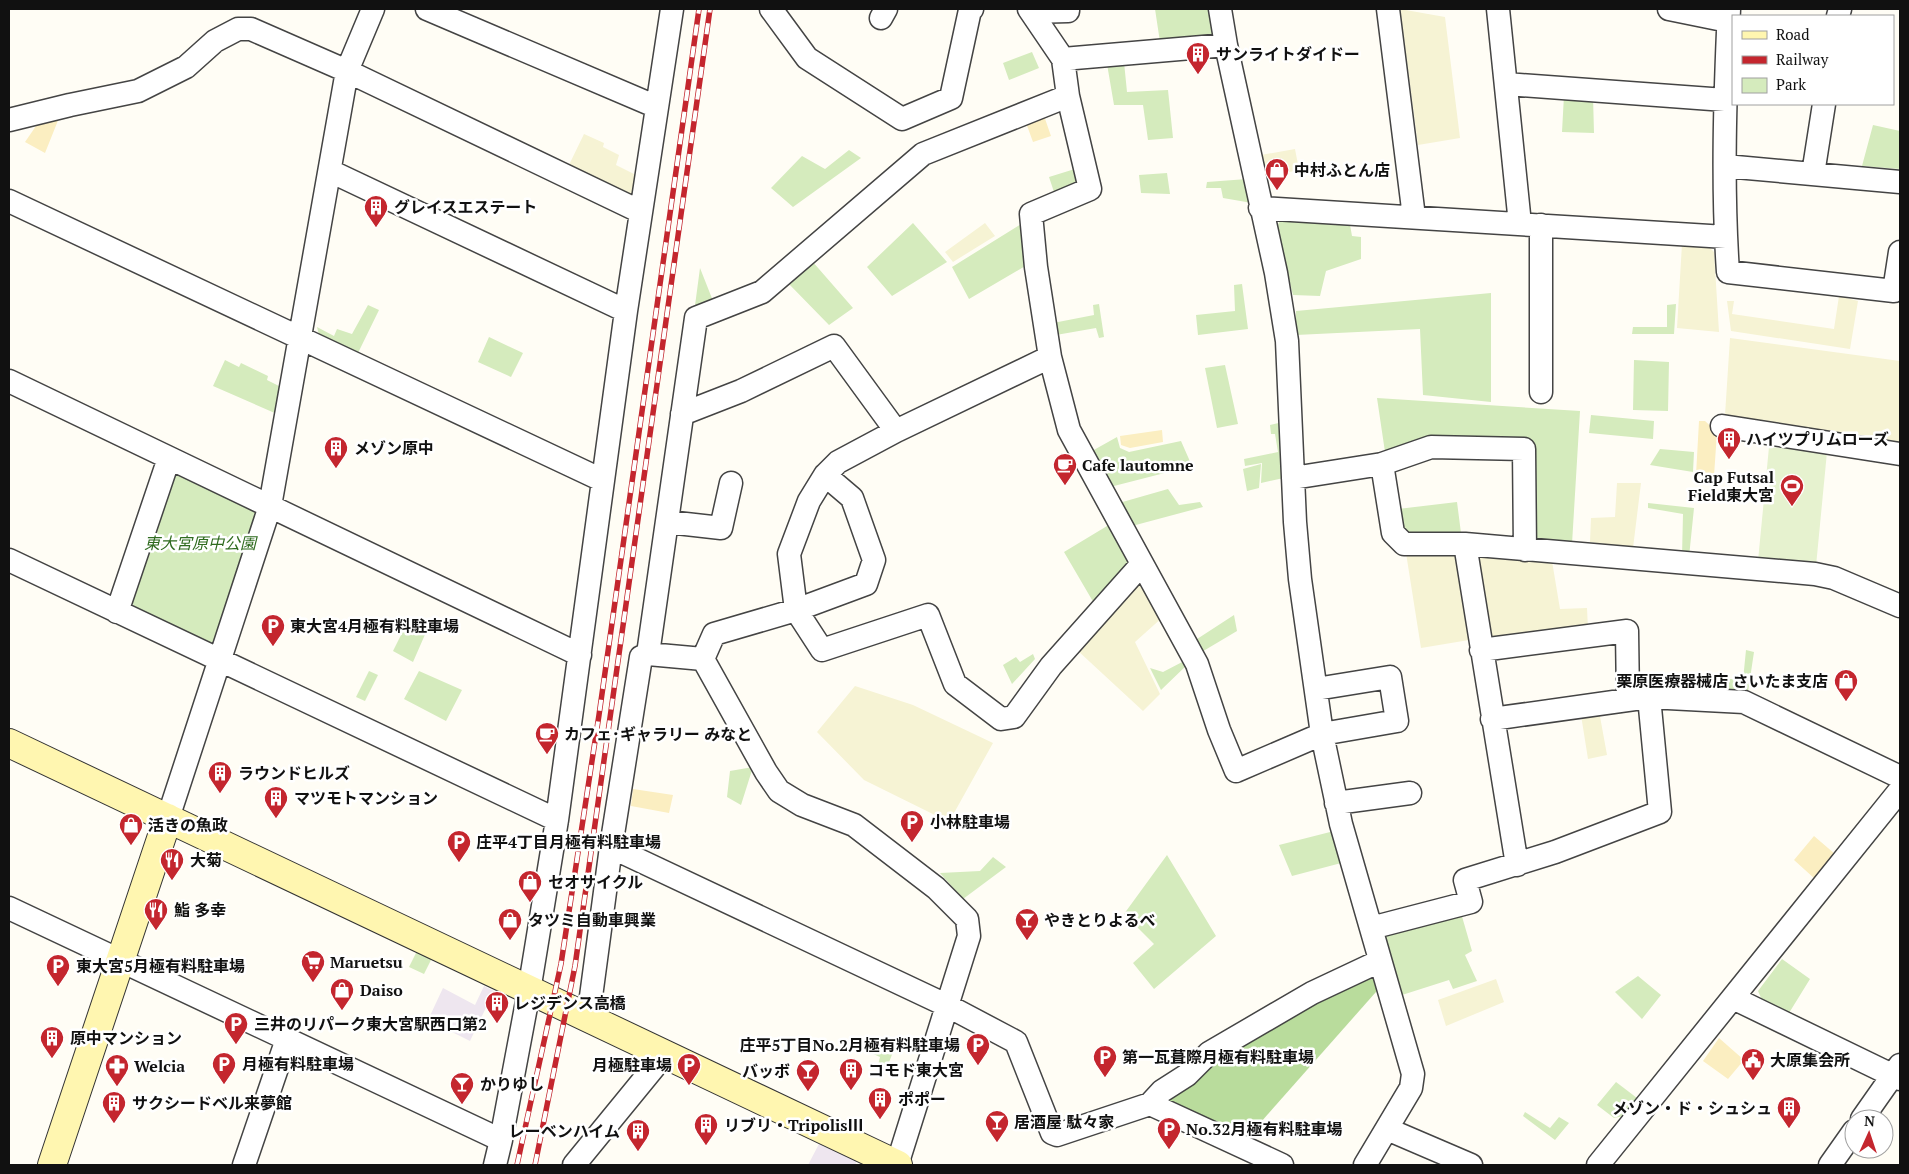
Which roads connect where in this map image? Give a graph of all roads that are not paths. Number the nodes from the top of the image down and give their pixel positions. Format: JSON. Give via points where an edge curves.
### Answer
{"nodes":[{"id":1,"x":373,"y":9,"type":"edge"},
{"id":2,"x":428,"y":9,"type":"edge"},
{"id":3,"x":672,"y":9,"type":"edge"},
{"id":4,"x":771,"y":9,"type":"edge"},
{"id":5,"x":972,"y":9,"type":"edge"},
{"id":6,"x":1068,"y":9,"type":"edge"},
{"id":7,"x":1220,"y":9,"type":"edge"},
{"id":8,"x":1388,"y":9,"type":"edge"},
{"id":9,"x":1498,"y":9,"type":"edge"},
{"id":10,"x":1669,"y":9,"type":"edge"},
{"id":11,"x":1030,"y":10,"type":"edge"},
{"id":12,"x":1728,"y":15,"type":"edge"},
{"id":13,"x":1226,"y":44,"type":"junction"},
{"id":14,"x":1063,"y":60,"type":"junction"},
{"id":15,"x":347,"y":71,"type":"junction"},
{"id":16,"x":1506,"y":84,"type":"junction"},
{"id":17,"x":1068,"y":96,"type":"junction"},
{"id":18,"x":1725,"y":100,"type":"junction"},
{"id":19,"x":1824,"y":105,"type":"edge"},
{"id":20,"x":657,"y":107,"type":"junction"},
{"id":21,"x":9,"y":120,"type":"edge"},
{"id":22,"x":1725,"y":166,"type":"junction"},
{"id":23,"x":330,"y":171,"type":"junction"},
{"id":24,"x":1813,"y":174,"type":"junction"},
{"id":25,"x":1900,"y":182,"type":"edge"},
{"id":26,"x":9,"y":201,"type":"edge"},
{"id":27,"x":1260,"y":208,"type":"junction"},
{"id":28,"x":641,"y":212,"type":"junction"},
{"id":29,"x":1414,"y":217,"type":"junction"},
{"id":30,"x":1530,"y":224,"type":"junction"},
{"id":31,"x":1726,"y":236,"type":"junction"},
{"id":32,"x":1900,"y":252,"type":"edge"},
{"id":33,"x":626,"y":311,"type":"junction"},
{"id":34,"x":300,"y":338,"type":"junction"},
{"id":35,"x":1050,"y":357,"type":"junction"},
{"id":36,"x":9,"y":381,"type":"edge"},
{"id":37,"x":1541,"y":392,"type":"dead end"},
{"id":38,"x":682,"y":414,"type":"junction"},
{"id":39,"x":1722,"y":426,"type":"dead end"},
{"id":40,"x":896,"y":431,"type":"junction"},
{"id":41,"x":1900,"y":454,"type":"edge"},
{"id":42,"x":169,"y":458,"type":"junction"},
{"id":43,"x":1382,"y":464,"type":"junction"},
{"id":44,"x":825,"y":475,"type":"junction"},
{"id":45,"x":1293,"y":478,"type":"junction"},
{"id":46,"x":602,"y":480,"type":"junction"},
{"id":47,"x":731,"y":483,"type":"dead end"},
{"id":48,"x":270,"y":506,"type":"junction"},
{"id":49,"x":668,"y":522,"type":"junction"},
{"id":50,"x":1465,"y":544,"type":"junction"},
{"id":51,"x":1525,"y":550,"type":"junction"},
{"id":52,"x":9,"y":560,"type":"edge"},
{"id":53,"x":1141,"y":565,"type":"junction"},
{"id":54,"x":1896,"y":597,"type":"edge"},
{"id":55,"x":796,"y":610,"type":"junction"},
{"id":56,"x":116,"y":612,"type":"junction"},
{"id":57,"x":1481,"y":650,"type":"junction"},
{"id":58,"x":648,"y":654,"type":"junction"},
{"id":59,"x":580,"y":655,"type":"junction"},
{"id":60,"x":703,"y":659,"type":"junction"},
{"id":61,"x":220,"y":660,"type":"junction"},
{"id":62,"x":1316,"y":689,"type":"junction"},
{"id":63,"x":1638,"y":698,"type":"junction"},
{"id":64,"x":1492,"y":719,"type":"junction"},
{"id":65,"x":1322,"y":734,"type":"junction"},
{"id":66,"x":9,"y":743,"type":"edge"},
{"id":67,"x":1900,"y":777,"type":"edge"},
{"id":68,"x":1900,"y":790,"type":"edge"},
{"id":69,"x":1410,"y":793,"type":"dead end"},
{"id":70,"x":1336,"y":803,"type":"junction"},
{"id":71,"x":168,"y":818,"type":"junction"},
{"id":72,"x":557,"y":820,"type":"junction"},
{"id":73,"x":611,"y":847,"type":"junction"},
{"id":74,"x":1517,"y":865,"type":"junction"},
{"id":75,"x":9,"y":908,"type":"edge"},
{"id":76,"x":1371,"y":928,"type":"junction"},
{"id":77,"x":120,"y":960,"type":"junction"},
{"id":78,"x":1380,"y":960,"type":"junction"},
{"id":79,"x":529,"y":991,"type":"junction"},
{"id":80,"x":1733,"y":998,"type":"junction"},
{"id":81,"x":948,"y":1006,"type":"junction"},
{"id":82,"x":588,"y":1019,"type":"junction"},
{"id":83,"x":287,"y":1039,"type":"junction"},
{"id":84,"x":664,"y":1055,"type":"junction"},
{"id":85,"x":1898,"y":1073,"type":"edge"},
{"id":86,"x":1150,"y":1104,"type":"junction"},
{"id":87,"x":1870,"y":1109,"type":"edge"},
{"id":88,"x":1387,"y":1129,"type":"junction"},
{"id":89,"x":502,"y":1140,"type":"junction"},
{"id":90,"x":1844,"y":1145,"type":"edge"},
{"id":91,"x":52,"y":1165,"type":"edge"},
{"id":92,"x":244,"y":1165,"type":"edge"},
{"id":93,"x":495,"y":1165,"type":"edge"},
{"id":94,"x":574,"y":1165,"type":"edge"},
{"id":95,"x":897,"y":1165,"type":"edge"},
{"id":96,"x":1282,"y":1165,"type":"edge"},
{"id":97,"x":1365,"y":1165,"type":"edge"},
{"id":98,"x":1471,"y":1165,"type":"edge"},
{"id":99,"x":1598,"y":1165,"type":"edge"},
{"id":100,"x":1830,"y":1165,"type":"edge"}],
"edges":[{"from":1,"to":15,"type":"street"},
{"from":2,"to":20,"type":"street"},
{"from":3,"to":20,"type":"street"},
{"from":4,"to":5,"type":"street","via":[[806,58],[902,119],[951,98]]},
{"from":6,"to":11,"type":"street"},
{"from":7,"to":13,"type":"street"},
{"from":8,"to":29,"type":"street"},
{"from":9,"to":16,"type":"street"},
{"from":10,"to":12,"type":"street"},
{"from":11,"to":14,"type":"street"},
{"from":12,"to":18,"type":"street"},
{"from":13,"to":14,"type":"street"},
{"from":13,"to":27,"type":"street"},
{"from":14,"to":17,"type":"street"},
{"from":15,"to":21,"type":"street","via":[[251,29],[238,29],[215,41],[186,67],[138,91]]},
{"from":15,"to":23,"type":"street"},
{"from":15,"to":28,"type":"street"},
{"from":16,"to":18,"type":"street"},
{"from":16,"to":30,"type":"street"},
{"from":17,"to":35,"type":"street","via":[[1090,189],[1031,214]]},
{"from":17,"to":38,"type":"street","via":[[923,154],[762,292],[696,318]]},
{"from":18,"to":22,"type":"street"},
{"from":19,"to":24,"type":"street"},
{"from":20,"to":28,"type":"street"},
{"from":22,"to":24,"type":"street"},
{"from":22,"to":31,"type":"street"},
{"from":23,"to":33,"type":"street"},
{"from":23,"to":34,"type":"street"},
{"from":24,"to":25,"type":"street"},
{"from":26,"to":34,"type":"street"},
{"from":27,"to":29,"type":"street"},
{"from":27,"to":45,"type":"street","via":[[1276,273],[1287,341]]},
{"from":28,"to":33,"type":"street"},
{"from":29,"to":30,"type":"street"},
{"from":30,"to":31,"type":"street"},
{"from":30,"to":37,"type":"street"},
{"from":31,"to":32,"type":"street","via":[[1728,272],[1894,291]]},
{"from":33,"to":46,"type":"street"},
{"from":34,"to":46,"type":"street"},
{"from":34,"to":48,"type":"street"},
{"from":35,"to":40,"type":"street"},
{"from":35,"to":53,"type":"street","via":[[1069,430]]},
{"from":36,"to":42,"type":"street"},
{"from":38,"to":40,"type":"street","via":[[741,391],[834,346]]},
{"from":38,"to":49,"type":"street"},
{"from":39,"to":41,"type":"street"},
{"from":40,"to":44,"type":"street","via":[[838,462]]},
{"from":42,"to":48,"type":"street"},
{"from":42,"to":56,"type":"street"},
{"from":43,"to":45,"type":"street"},
{"from":43,"to":50,"type":"street","via":[[1393,533],[1404,544]]},
{"from":43,"to":51,"type":"street","via":[[1431,447],[1524,449]]},
{"from":44,"to":55,"type":"street","via":[[809,501],[789,554]]},
{"from":44,"to":55,"type":"street","via":[[852,498],[874,560],[866,584]]},
{"from":45,"to":62,"type":"street","via":[[1300,579]]},
{"from":46,"to":59,"type":"street"},
{"from":47,"to":49,"type":"street","via":[[721,528]]},
{"from":48,"to":59,"type":"street"},
{"from":48,"to":61,"type":"street"},
{"from":49,"to":58,"type":"street"},
{"from":50,"to":51,"type":"street"},
{"from":50,"to":57,"type":"street"},
{"from":51,"to":54,"type":"street","via":[[1815,574]]},
{"from":52,"to":56,"type":"street"},
{"from":53,"to":55,"type":"street","via":[[1052,666],[1014,717],[1001,719],[955,684],[928,615],[822,650]]},
{"from":53,"to":65,"type":"street","via":[[1196,664],[1236,771]]},
{"from":55,"to":60,"type":"street","via":[[714,634]]},
{"from":56,"to":61,"type":"street"},
{"from":57,"to":63,"type":"street","via":[[1628,631]]},
{"from":57,"to":64,"type":"street"},
{"from":58,"to":60,"type":"street"},
{"from":58,"to":73,"type":"street","via":[[642,657]]},
{"from":59,"to":72,"type":"street"},
{"from":60,"to":81,"type":"street","via":[[779,791],[802,805],[854,825],[936,888],[967,919],[969,936]]},
{"from":61,"to":71,"type":"street"},
{"from":61,"to":72,"type":"street"},
{"from":62,"to":65,"type":"street"},
{"from":62,"to":65,"type":"street","via":[[1390,677],[1397,721]]},
{"from":63,"to":64,"type":"street"},
{"from":63,"to":67,"type":"street","via":[[1744,702]]},
{"from":63,"to":74,"type":"street","via":[[1660,812]]},
{"from":64,"to":74,"type":"street"},
{"from":65,"to":70,"type":"street"},
{"from":66,"to":71,"type":"street"},
{"from":68,"to":80,"type":"street"},
{"from":69,"to":70,"type":"street"},
{"from":70,"to":76,"type":"street"},
{"from":71,"to":77,"type":"street"},
{"from":71,"to":79,"type":"street"},
{"from":72,"to":79,"type":"street"},
{"from":73,"to":81,"type":"street"},
{"from":73,"to":82,"type":"street"},
{"from":74,"to":76,"type":"street","via":[[1466,880],[1471,902]]},
{"from":75,"to":77,"type":"street"},
{"from":76,"to":78,"type":"street"},
{"from":77,"to":83,"type":"street"},
{"from":77,"to":91,"type":"street"},
{"from":78,"to":86,"type":"street","via":[[1312,993],[1209,1053]]},
{"from":78,"to":88,"type":"street","via":[[1413,1074],[1411,1088]]},
{"from":79,"to":82,"type":"street"},
{"from":79,"to":89,"type":"street"},
{"from":80,"to":85,"type":"street"},
{"from":80,"to":99,"type":"street"},
{"from":81,"to":86,"type":"street","via":[[1016,1042],[1052,1133],[1057,1135]]},
{"from":81,"to":95,"type":"street"},
{"from":82,"to":84,"type":"street"},
{"from":83,"to":89,"type":"street"},
{"from":83,"to":92,"type":"street"},
{"from":84,"to":94,"type":"street"},
{"from":84,"to":95,"type":"street"},
{"from":85,"to":87,"type":"street"},
{"from":86,"to":96,"type":"street"},
{"from":88,"to":97,"type":"street"},
{"from":88,"to":98,"type":"street"},
{"from":89,"to":93,"type":"street"},
{"from":90,"to":100,"type":"street"}]}
